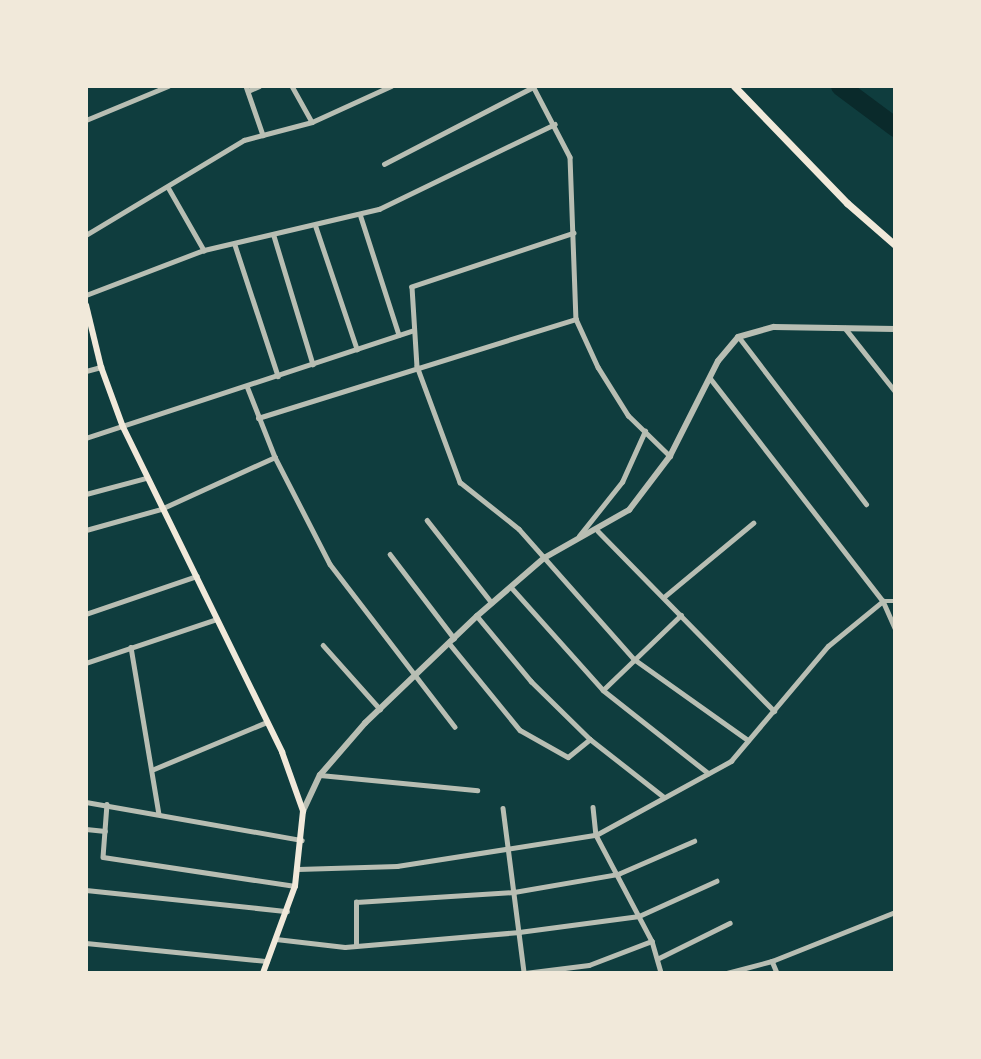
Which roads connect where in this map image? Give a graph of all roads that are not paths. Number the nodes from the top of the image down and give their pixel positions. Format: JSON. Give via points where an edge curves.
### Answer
{"nodes":[{"id":1,"x":168,"y":86,"type":"edge"},
{"id":2,"x":259,"y":86,"type":"edge"},
{"id":3,"x":292,"y":86,"type":"edge"},
{"id":4,"x":391,"y":86,"type":"edge"},
{"id":5,"x":533,"y":86,"type":"edge"},
{"id":6,"x":734,"y":86,"type":"edge"},
{"id":7,"x":247,"y":89,"type":"edge"},
{"id":8,"x":86,"y":120,"type":"edge"},
{"id":9,"x":312,"y":122,"type":"junction"},
{"id":10,"x":555,"y":124,"type":"junction"},
{"id":11,"x":263,"y":135,"type":"junction"},
{"id":12,"x":384,"y":164,"type":"dead end"},
{"id":13,"x":168,"y":187,"type":"junction"},
{"id":14,"x":360,"y":214,"type":"junction"},
{"id":15,"x":316,"y":227,"type":"junction"},
{"id":16,"x":574,"y":233,"type":"junction"},
{"id":17,"x":86,"y":235,"type":"edge"},
{"id":18,"x":274,"y":236,"type":"junction"},
{"id":19,"x":235,"y":245,"type":"junction"},
{"id":20,"x":895,"y":245,"type":"edge"},
{"id":21,"x":204,"y":250,"type":"junction"},
{"id":22,"x":86,"y":295,"type":"edge"},
{"id":23,"x":86,"y":310,"type":"edge"},
{"id":24,"x":576,"y":319,"type":"junction"},
{"id":25,"x":845,"y":328,"type":"junction"},
{"id":26,"x":895,"y":329,"type":"edge"},
{"id":27,"x":412,"y":331,"type":"junction"},
{"id":28,"x":399,"y":335,"type":"junction"},
{"id":29,"x":738,"y":337,"type":"junction"},
{"id":30,"x":357,"y":349,"type":"junction"},
{"id":31,"x":313,"y":364,"type":"junction"},
{"id":32,"x":417,"y":366,"type":"junction"},
{"id":33,"x":101,"y":367,"type":"junction"},
{"id":34,"x":86,"y":371,"type":"edge"},
{"id":35,"x":278,"y":376,"type":"junction"},
{"id":36,"x":710,"y":378,"type":"junction"},
{"id":37,"x":247,"y":386,"type":"junction"},
{"id":38,"x":895,"y":391,"type":"edge"},
{"id":39,"x":258,"y":418,"type":"junction"},
{"id":40,"x":123,"y":427,"type":"junction"},
{"id":41,"x":645,"y":431,"type":"junction"},
{"id":42,"x":86,"y":438,"type":"edge"},
{"id":43,"x":670,"y":456,"type":"junction"},
{"id":44,"x":275,"y":457,"type":"junction"},
{"id":45,"x":146,"y":478,"type":"junction"},
{"id":46,"x":86,"y":494,"type":"edge"},
{"id":47,"x":866,"y":503,"type":"dead end"},
{"id":48,"x":161,"y":509,"type":"junction"},
{"id":49,"x":427,"y":520,"type":"dead end"},
{"id":50,"x":753,"y":523,"type":"dead end"},
{"id":51,"x":86,"y":530,"type":"edge"},
{"id":52,"x":598,"y":531,"type":"junction"},
{"id":53,"x":574,"y":541,"type":"junction"},
{"id":54,"x":390,"y":554,"type":"dead end"},
{"id":55,"x":544,"y":558,"type":"junction"},
{"id":56,"x":197,"y":576,"type":"junction"},
{"id":57,"x":511,"y":587,"type":"junction"},
{"id":58,"x":664,"y":597,"type":"junction"},
{"id":59,"x":883,"y":601,"type":"junction"},
{"id":60,"x":895,"y":601,"type":"edge"},
{"id":61,"x":492,"y":603,"type":"junction"},
{"id":62,"x":86,"y":614,"type":"edge"},
{"id":63,"x":681,"y":615,"type":"junction"},
{"id":64,"x":477,"y":616,"type":"junction"},
{"id":65,"x":218,"y":619,"type":"junction"},
{"id":66,"x":895,"y":628,"type":"edge"},
{"id":67,"x":452,"y":641,"type":"junction"},
{"id":68,"x":323,"y":645,"type":"dead end"},
{"id":69,"x":131,"y":648,"type":"junction"},
{"id":70,"x":634,"y":659,"type":"junction"},
{"id":71,"x":86,"y":663,"type":"edge"},
{"id":72,"x":416,"y":676,"type":"junction"},
{"id":73,"x":603,"y":690,"type":"junction"},
{"id":74,"x":380,"y":710,"type":"junction"},
{"id":75,"x":774,"y":711,"type":"junction"},
{"id":76,"x":267,"y":722,"type":"junction"},
{"id":77,"x":455,"y":727,"type":"dead end"},
{"id":78,"x":590,"y":739,"type":"junction"},
{"id":79,"x":748,"y":740,"type":"junction"},
{"id":80,"x":154,"y":769,"type":"junction"},
{"id":81,"x":708,"y":773,"type":"junction"},
{"id":82,"x":320,"y":775,"type":"junction"},
{"id":83,"x":477,"y":790,"type":"dead end"},
{"id":84,"x":664,"y":797,"type":"junction"},
{"id":85,"x":86,"y":802,"type":"edge"},
{"id":86,"x":107,"y":804,"type":"junction"},
{"id":87,"x":593,"y":807,"type":"dead end"},
{"id":88,"x":503,"y":808,"type":"dead end"},
{"id":89,"x":303,"y":811,"type":"junction"},
{"id":90,"x":159,"y":814,"type":"junction"},
{"id":91,"x":86,"y":829,"type":"edge"},
{"id":92,"x":105,"y":831,"type":"junction"},
{"id":93,"x":596,"y":835,"type":"junction"},
{"id":94,"x":302,"y":841,"type":"junction"},
{"id":95,"x":694,"y":841,"type":"dead end"},
{"id":96,"x":509,"y":851,"type":"junction"},
{"id":97,"x":298,"y":869,"type":"junction"},
{"id":98,"x":618,"y":874,"type":"junction"},
{"id":99,"x":716,"y":881,"type":"dead end"},
{"id":100,"x":295,"y":886,"type":"junction"},
{"id":101,"x":86,"y":890,"type":"edge"},
{"id":102,"x":514,"y":892,"type":"junction"},
{"id":103,"x":288,"y":911,"type":"junction"},
{"id":104,"x":895,"y":912,"type":"edge"},
{"id":105,"x":639,"y":916,"type":"junction"},
{"id":106,"x":730,"y":923,"type":"dead end"},
{"id":107,"x":519,"y":932,"type":"junction"},
{"id":108,"x":276,"y":939,"type":"junction"},
{"id":109,"x":652,"y":941,"type":"junction"},
{"id":110,"x":86,"y":943,"type":"edge"},
{"id":111,"x":356,"y":946,"type":"junction"},
{"id":112,"x":657,"y":959,"type":"junction"},
{"id":113,"x":267,"y":961,"type":"junction"},
{"id":114,"x":772,"y":961,"type":"junction"},
{"id":115,"x":263,"y":973,"type":"edge"},
{"id":116,"x":524,"y":973,"type":"edge"},
{"id":117,"x":661,"y":973,"type":"edge"},
{"id":118,"x":727,"y":973,"type":"edge"},
{"id":119,"x":778,"y":973,"type":"edge"}],
"edges":[{"from":1,"to":8,"type":"street"},
{"from":2,"to":7,"type":"street"},
{"from":3,"to":9,"type":"street"},
{"from":4,"to":9,"type":"street"},
{"from":5,"to":10,"type":"street"},
{"from":5,"to":12,"type":"street"},
{"from":6,"to":20,"type":"main road","via":[[838,195]]},
{"from":7,"to":11,"type":"street"},
{"from":9,"to":11,"type":"street"},
{"from":10,"to":14,"type":"street"},
{"from":10,"to":16,"type":"street","via":[[570,157]]},
{"from":11,"to":13,"type":"street","via":[[243,140]]},
{"from":13,"to":17,"type":"street"},
{"from":13,"to":21,"type":"street"},
{"from":14,"to":15,"type":"street"},
{"from":14,"to":28,"type":"street"},
{"from":15,"to":18,"type":"street"},
{"from":15,"to":30,"type":"street"},
{"from":16,"to":24,"type":"street"},
{"from":16,"to":27,"type":"street","via":[[412,287]]},
{"from":18,"to":19,"type":"street"},
{"from":18,"to":31,"type":"street"},
{"from":19,"to":21,"type":"street"},
{"from":19,"to":35,"type":"street"},
{"from":21,"to":22,"type":"street"},
{"from":23,"to":33,"type":"main road"},
{"from":24,"to":32,"type":"street"},
{"from":24,"to":41,"type":"street","via":[[598,367],[628,415]]},
{"from":25,"to":26,"type":"street"},
{"from":25,"to":29,"type":"street","via":[[774,327]]},
{"from":25,"to":38,"type":"street"},
{"from":27,"to":28,"type":"street"},
{"from":27,"to":32,"type":"street"},
{"from":28,"to":30,"type":"street"},
{"from":29,"to":36,"type":"street","via":[[727,346]]},
{"from":29,"to":47,"type":"street"},
{"from":30,"to":31,"type":"street"},
{"from":31,"to":35,"type":"street"},
{"from":32,"to":39,"type":"street"},
{"from":32,"to":55,"type":"street","via":[[460,482],[519,529]]},
{"from":33,"to":34,"type":"street"},
{"from":33,"to":40,"type":"main road"},
{"from":35,"to":37,"type":"street"},
{"from":36,"to":43,"type":"street"},
{"from":36,"to":59,"type":"street"},
{"from":37,"to":39,"type":"street"},
{"from":37,"to":40,"type":"street"},
{"from":39,"to":44,"type":"street"},
{"from":40,"to":42,"type":"street"},
{"from":40,"to":45,"type":"main road"},
{"from":41,"to":43,"type":"street"},
{"from":41,"to":53,"type":"street","via":[[622,482]]},
{"from":43,"to":52,"type":"street","via":[[629,510]]},
{"from":44,"to":48,"type":"street"},
{"from":44,"to":72,"type":"street","via":[[330,564]]},
{"from":45,"to":46,"type":"street"},
{"from":45,"to":48,"type":"main road"},
{"from":48,"to":51,"type":"street"},
{"from":48,"to":56,"type":"main road"},
{"from":49,"to":61,"type":"street"},
{"from":50,"to":58,"type":"street"},
{"from":52,"to":53,"type":"street"},
{"from":52,"to":58,"type":"street"},
{"from":53,"to":55,"type":"street"},
{"from":54,"to":67,"type":"street"},
{"from":55,"to":57,"type":"street"},
{"from":55,"to":70,"type":"street"},
{"from":56,"to":62,"type":"street"},
{"from":56,"to":65,"type":"main road"},
{"from":57,"to":61,"type":"street"},
{"from":57,"to":73,"type":"street"},
{"from":58,"to":63,"type":"street"},
{"from":59,"to":60,"type":"street"},
{"from":59,"to":66,"type":"street"},
{"from":59,"to":75,"type":"street","via":[[828,646]]},
{"from":61,"to":64,"type":"street"},
{"from":63,"to":70,"type":"street"},
{"from":63,"to":75,"type":"street"},
{"from":64,"to":67,"type":"street"},
{"from":64,"to":78,"type":"street","via":[[531,681]]},
{"from":65,"to":69,"type":"street"},
{"from":65,"to":76,"type":"main road"},
{"from":67,"to":72,"type":"street"},
{"from":67,"to":78,"type":"street","via":[[520,730],[568,757]]},
{"from":68,"to":74,"type":"street"},
{"from":69,"to":71,"type":"street"},
{"from":69,"to":80,"type":"street"},
{"from":70,"to":73,"type":"street"},
{"from":70,"to":79,"type":"street"},
{"from":72,"to":74,"type":"street"},
{"from":72,"to":77,"type":"street"},
{"from":73,"to":81,"type":"street"},
{"from":74,"to":82,"type":"street"},
{"from":75,"to":79,"type":"street"},
{"from":76,"to":80,"type":"street"},
{"from":76,"to":89,"type":"main road"},
{"from":78,"to":84,"type":"street"},
{"from":79,"to":81,"type":"street","via":[[730,761]]},
{"from":80,"to":90,"type":"street"},
{"from":81,"to":84,"type":"street"},
{"from":82,"to":83,"type":"street"},
{"from":82,"to":89,"type":"street"},
{"from":84,"to":93,"type":"street"},
{"from":85,"to":86,"type":"street"},
{"from":86,"to":90,"type":"street"},
{"from":86,"to":92,"type":"street"},
{"from":87,"to":93,"type":"street"},
{"from":88,"to":96,"type":"street"},
{"from":89,"to":94,"type":"main road"},
{"from":90,"to":94,"type":"street"},
{"from":91,"to":92,"type":"street"},
{"from":92,"to":100,"type":"street","via":[[103,857]]},
{"from":93,"to":96,"type":"street"},
{"from":93,"to":98,"type":"street"},
{"from":94,"to":97,"type":"main road"},
{"from":95,"to":98,"type":"street"},
{"from":96,"to":97,"type":"street","via":[[397,866]]},
{"from":96,"to":102,"type":"street"},
{"from":97,"to":100,"type":"main road"},
{"from":98,"to":102,"type":"street"},
{"from":98,"to":105,"type":"street"},
{"from":99,"to":105,"type":"street"},
{"from":100,"to":103,"type":"main road"},
{"from":101,"to":103,"type":"street"},
{"from":102,"to":107,"type":"street"},
{"from":102,"to":111,"type":"street","via":[[356,902]]},
{"from":103,"to":108,"type":"main road"},
{"from":104,"to":114,"type":"street"},
{"from":105,"to":107,"type":"street"},
{"from":105,"to":109,"type":"street"},
{"from":106,"to":112,"type":"street"},
{"from":107,"to":111,"type":"street"},
{"from":107,"to":116,"type":"street"},
{"from":108,"to":111,"type":"street"},
{"from":108,"to":113,"type":"main road"},
{"from":109,"to":112,"type":"street"},
{"from":109,"to":116,"type":"street","via":[[589,965]]},
{"from":110,"to":113,"type":"street"},
{"from":112,"to":117,"type":"street"},
{"from":113,"to":115,"type":"main road"},
{"from":114,"to":118,"type":"street"},
{"from":114,"to":119,"type":"street"}]}
